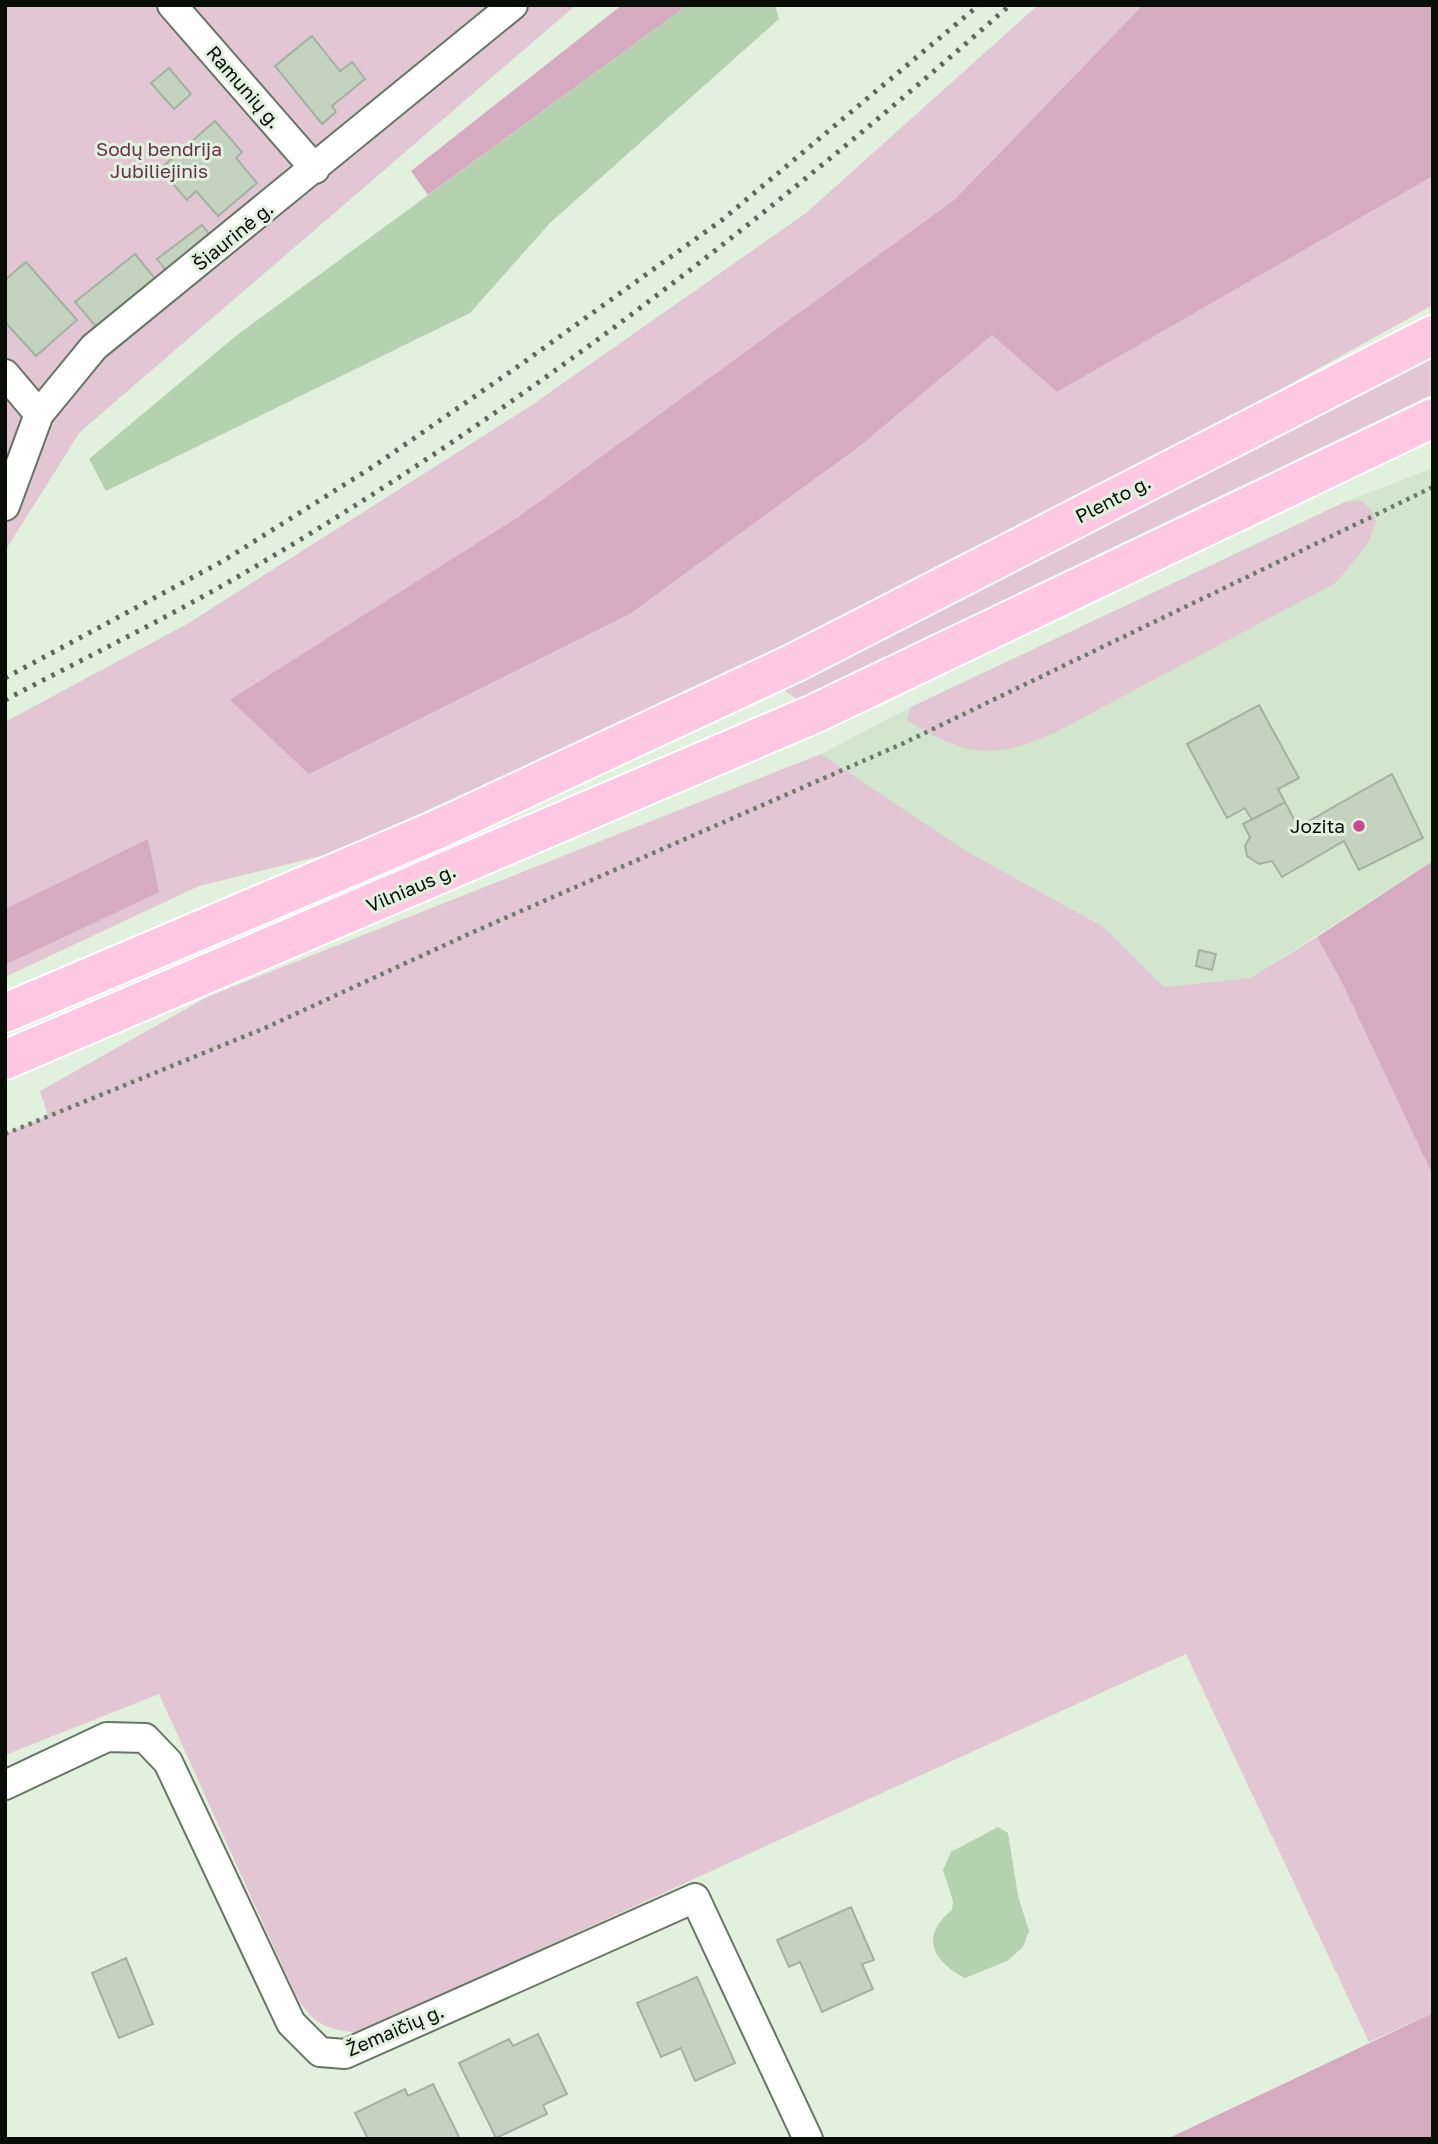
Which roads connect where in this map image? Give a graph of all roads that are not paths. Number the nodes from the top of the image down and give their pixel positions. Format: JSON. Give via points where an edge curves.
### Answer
{"nodes":[{"id":1,"x":172,"y":5,"type":"edge"},
{"id":2,"x":513,"y":5,"type":"edge"},
{"id":3,"x":315,"y":169,"type":"junction"},
{"id":4,"x":1433,"y":335,"type":"edge"},
{"id":5,"x":5,"y":374,"type":"edge"},
{"id":6,"x":39,"y":414,"type":"junction"},
{"id":7,"x":1433,"y":418,"type":"edge"},
{"id":8,"x":5,"y":506,"type":"edge"},
{"id":9,"x":5,"y":1013,"type":"edge"},
{"id":10,"x":5,"y":1060,"type":"edge"},
{"id":11,"x":5,"y":1785,"type":"edge"},
{"id":12,"x":808,"y":2139,"type":"edge"}],
"edges":[{"from":1,"to":3,"type":"street","name":"Ramunių g."},
{"from":2,"to":3,"type":"street","name":"Šiaurinė g."},
{"from":3,"to":6,"type":"street","name":"Šiaurinė g.","via":[[94,347]]},
{"from":4,"to":9,"type":"highway","name":"Plento g.","via":[[794,663],[436,830]]},
{"from":5,"to":6,"type":"street"},
{"from":6,"to":8,"type":"street","name":"Šiaurinė g."},
{"from":7,"to":10,"type":"highway","name":"Vilniaus g.","via":[[816,713]]},
{"from":11,"to":12,"type":"street","name":"Žemaičių g.","via":[[107,1737],[145,1738],[167,1762],[291,2023],[320,2052],[345,2054],[695,1898]]}]}
